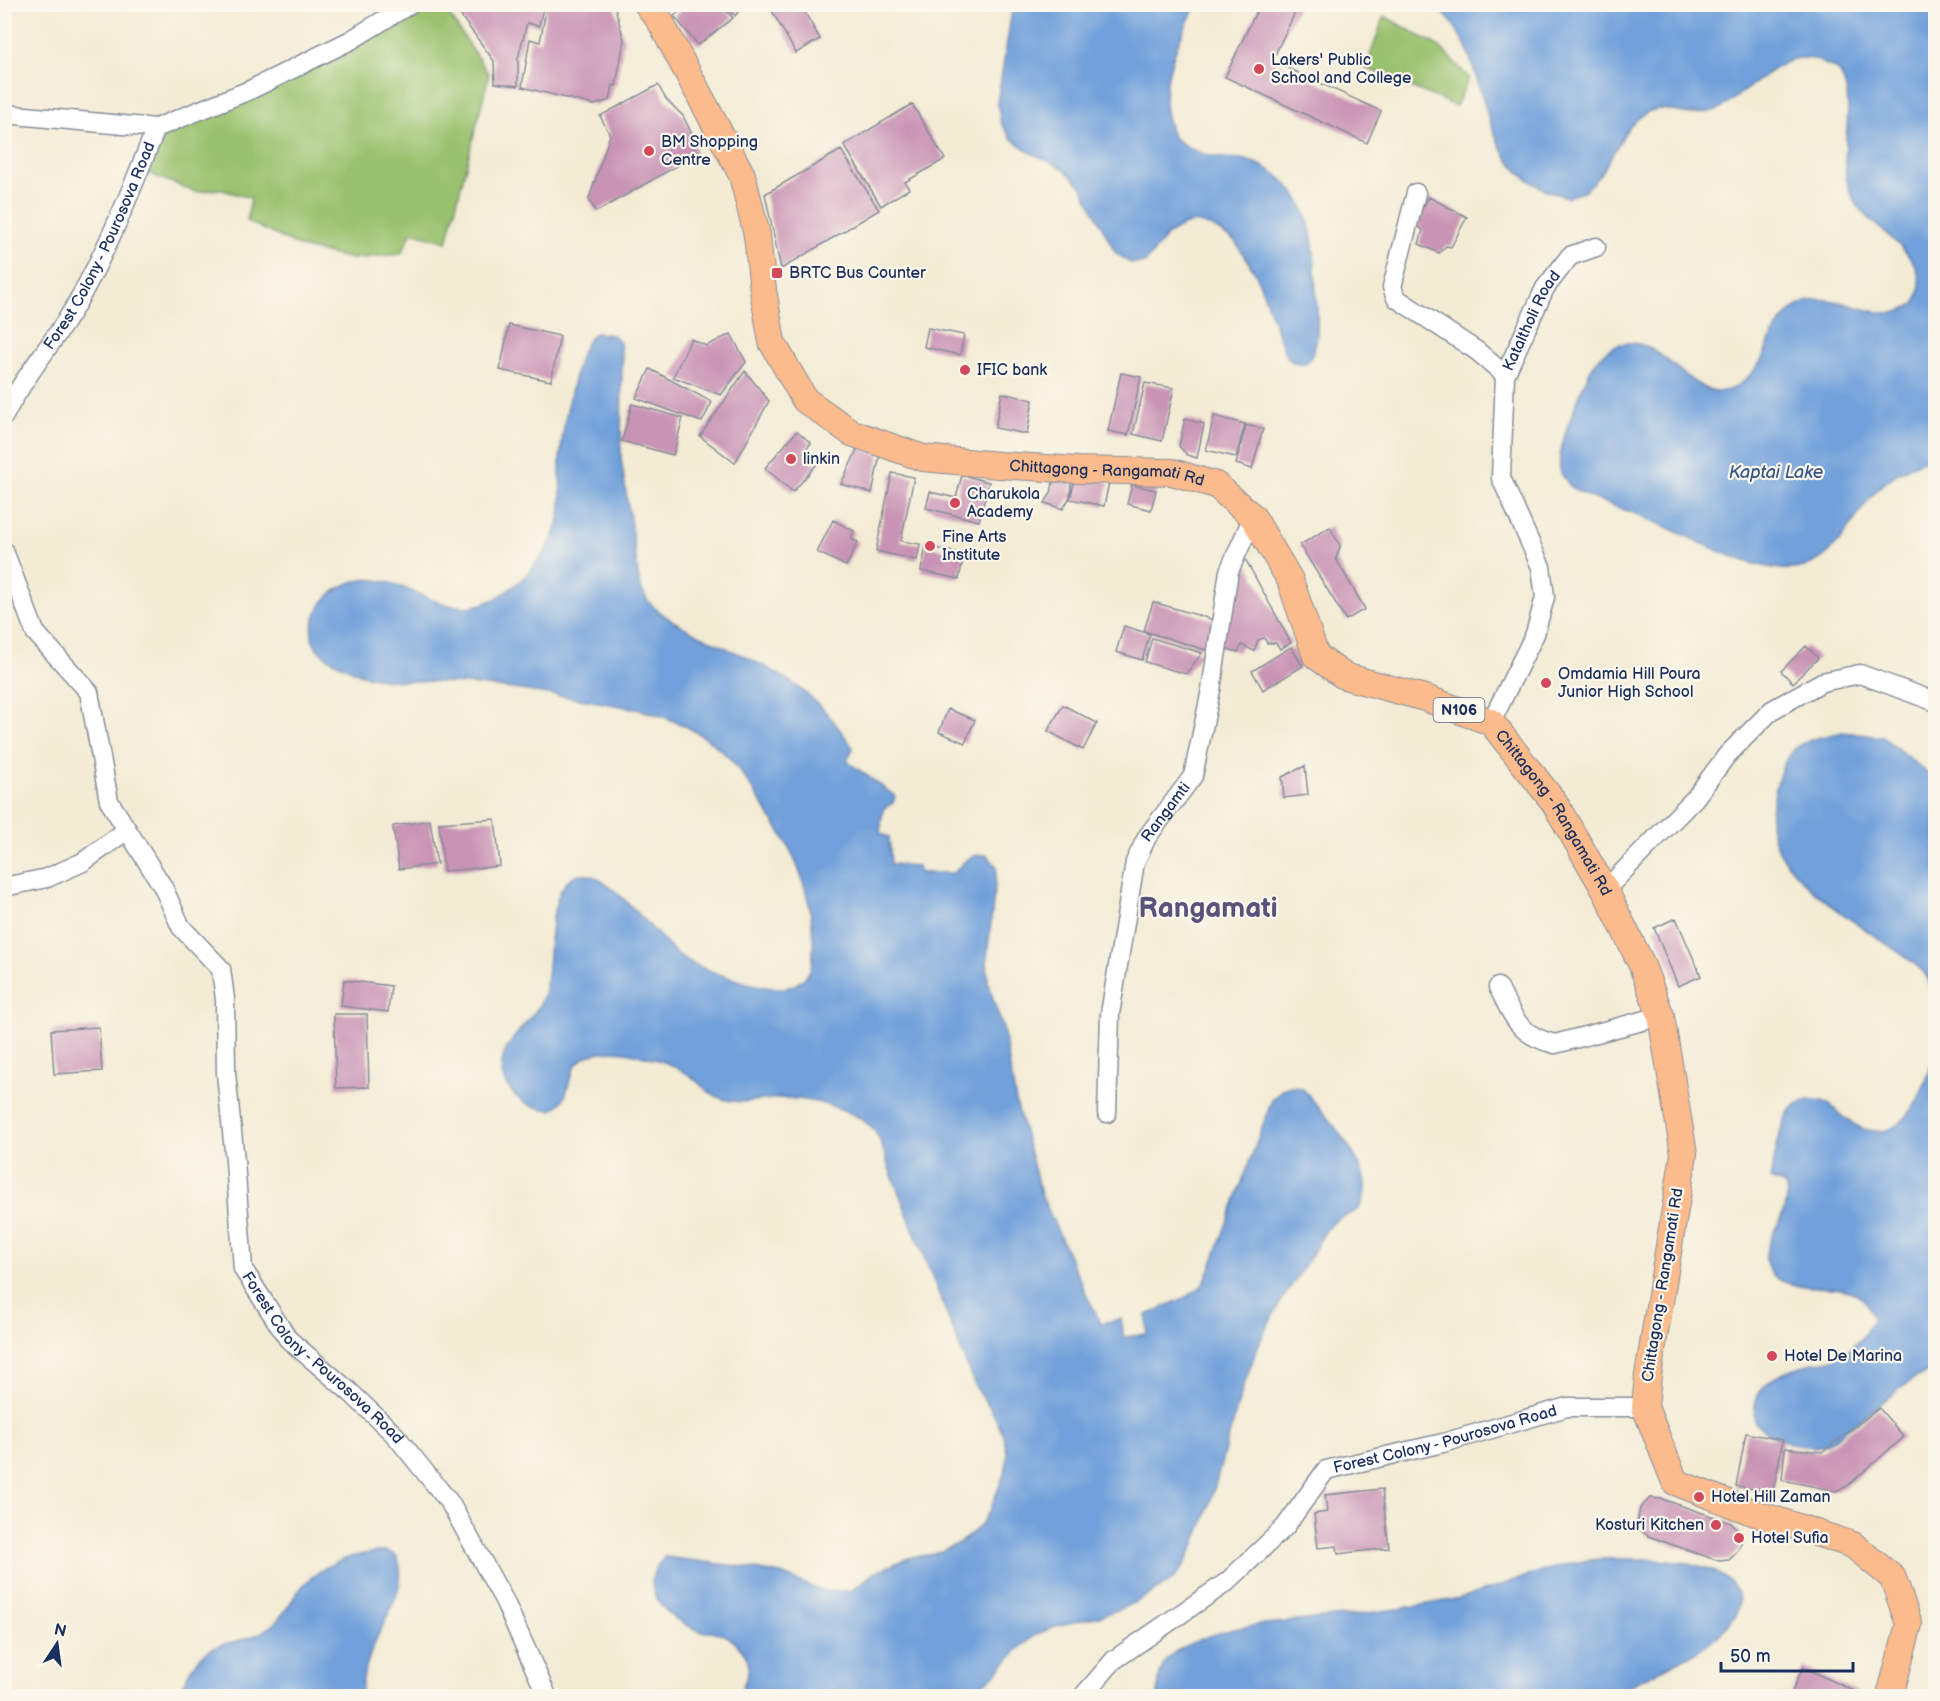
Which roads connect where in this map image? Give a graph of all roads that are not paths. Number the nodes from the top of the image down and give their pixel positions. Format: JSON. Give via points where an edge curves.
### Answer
{"nodes":[{"id":1,"x":410,"y":4,"type":"edge"},
{"id":2,"x":647,"y":4,"type":"edge"},
{"id":3,"x":4,"y":114,"type":"edge"},
{"id":4,"x":156,"y":128,"type":"junction"},
{"id":5,"x":1416,"y":193,"type":"dead end"},
{"id":6,"x":1596,"y":247,"type":"dead end"},
{"id":7,"x":1505,"y":375,"type":"junction"},
{"id":8,"x":4,"y":417,"type":"edge"},
{"id":9,"x":1252,"y":517,"type":"junction"},
{"id":10,"x":4,"y":551,"type":"edge"},
{"id":11,"x":1935,"y":702,"type":"edge"},
{"id":12,"x":1491,"y":722,"type":"junction"},
{"id":13,"x":127,"y":830,"type":"junction"},
{"id":14,"x":4,"y":888,"type":"edge"},
{"id":15,"x":1605,"y":890,"type":"junction"},
{"id":16,"x":1498,"y":987,"type":"dead end"},
{"id":17,"x":1661,"y":1016,"type":"junction"},
{"id":18,"x":1107,"y":1113,"type":"dead end"},
{"id":19,"x":1645,"y":1407,"type":"junction"},
{"id":20,"x":547,"y":1696,"type":"edge"},
{"id":21,"x":1083,"y":1696,"type":"edge"},
{"id":22,"x":1890,"y":1696,"type":"edge"}],
"edges":[{"from":1,"to":4,"type":"street","name":"Forest Colony - Pourosova Road","via":[[351,40],[250,90]]},
{"from":2,"to":9,"type":"highway","name":"Chittagong - Rangamati Rd","number":"N106","via":[[660,21],[742,175],[757,235],[772,342],[805,400],[852,433],[923,458],[1067,470],[1172,472],[1216,485]]},
{"from":3,"to":4,"type":"street"},
{"from":4,"to":8,"type":"street","name":"Forest Colony - Pourosova Road","via":[[120,218],[73,309],[15,394]]},
{"from":5,"to":7,"type":"street","via":[[1392,287],[1396,298],[1477,351]]},
{"from":6,"to":7,"type":"street","name":"Kataltholi Road","via":[[1570,256],[1545,288]]},
{"from":7,"to":12,"type":"street","name":"Kataltholi Road","via":[[1501,478],[1541,567],[1545,597],[1535,634]]},
{"from":9,"to":12,"type":"highway","name":"Chittagong - Rangamati Rd","number":"N106","via":[[1290,580],[1317,656],[1344,676],[1425,698]]},
{"from":9,"to":18,"type":"street","name":"Rangamti","via":[[1230,571],[1211,690],[1192,776],[1147,837],[1135,862],[1110,1014]]},
{"from":10,"to":13,"type":"street","name":"Forest Colony - Pourosova Road","via":[[35,632],[89,692],[109,801]]},
{"from":11,"to":15,"type":"street","via":[[1860,674],[1822,682],[1772,710],[1727,755],[1695,798]]},
{"from":12,"to":15,"type":"highway","name":"Chittagong - Rangamati Rd","number":"N106","via":[[1554,802]]},
{"from":13,"to":14,"type":"street","via":[[83,862],[46,878]]},
{"from":13,"to":20,"type":"street","name":"Forest Colony - Pourosova Road","via":[[163,887],[181,927],[221,969],[243,1269],[288,1340],[395,1435],[450,1503],[504,1600]]},
{"from":15,"to":17,"type":"highway","name":"Chittagong - Rangamati Rd","number":"N106","via":[[1641,963]]},
{"from":16,"to":17,"type":"street","via":[[1517,1025],[1537,1040],[1555,1044]]},
{"from":17,"to":19,"type":"highway","name":"Chittagong - Rangamati Rd","number":"N106","via":[[1684,1154]]},
{"from":19,"to":21,"type":"street","name":"Forest Colony - Pourosova Road","via":[[1567,1407],[1443,1443],[1326,1470],[1285,1527],[1227,1582],[1114,1660]]},
{"from":19,"to":22,"type":"highway","name":"Chittagong - Rangamati Rd","number":"N106","via":[[1675,1482],[1853,1545],[1893,1578],[1910,1624]]}]}
